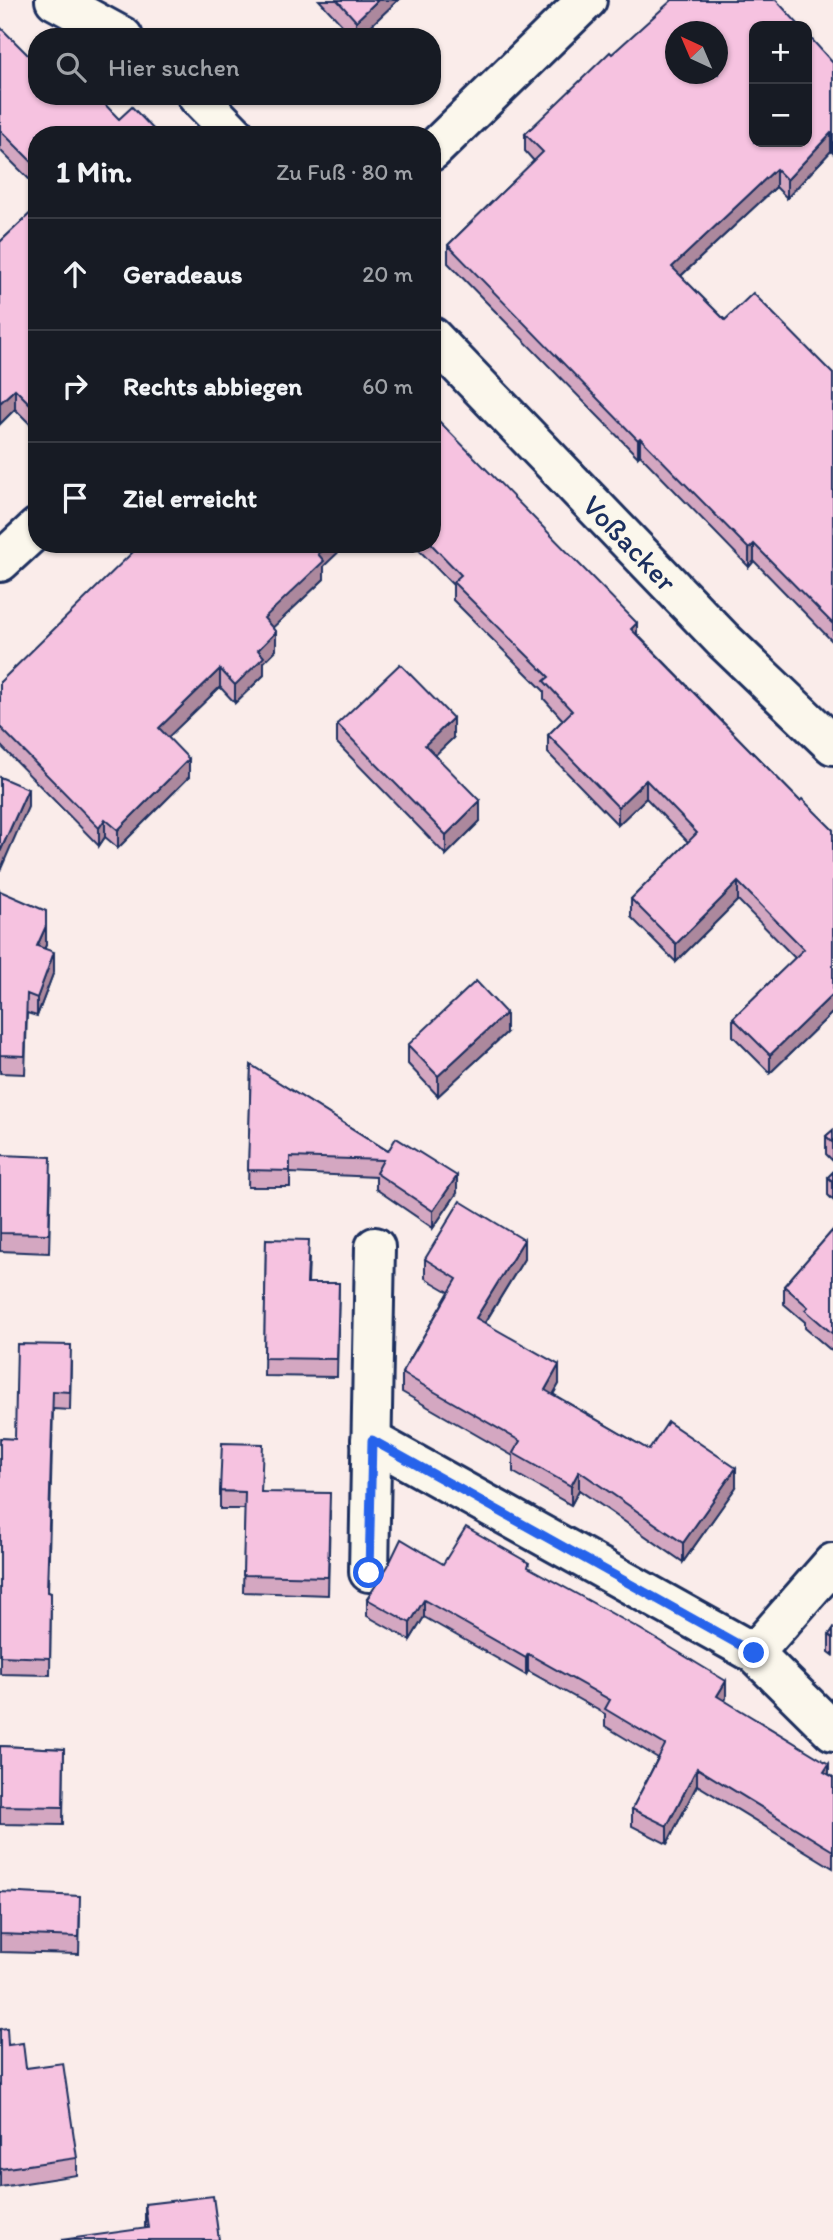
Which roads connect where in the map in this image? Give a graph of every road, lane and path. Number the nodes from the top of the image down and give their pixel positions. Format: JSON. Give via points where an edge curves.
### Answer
{"nodes":[{"id":1,"x":55,"y":0,"type":"edge"},
{"id":2,"x":587,"y":0,"type":"edge"},
{"id":3,"x":106,"y":28,"type":"edge"},
{"id":4,"x":206,"y":105,"type":"edge"},
{"id":5,"x":226,"y":126,"type":"edge"},
{"id":6,"x":441,"y":142,"type":"edge"},
{"id":7,"x":441,"y":346,"type":"edge"},
{"id":8,"x":28,"y":536,"type":"edge"},
{"id":9,"x":0,"y":562,"type":"edge"},
{"id":10,"x":833,"y":746,"type":"edge"},
{"id":11,"x":375,"y":1247,"type":"dead end"},
{"id":12,"x":372,"y":1440,"type":"junction"},
{"id":13,"x":833,"y":1563,"type":"edge"},
{"id":14,"x":369,"y":1573,"type":"dead end"},
{"id":15,"x":754,"y":1653,"type":"junction"},
{"id":16,"x":833,"y":1731,"type":"edge"}],
"edges":[{"from":1,"to":3,"type":"street"},
{"from":2,"to":6,"type":"street"},
{"from":4,"to":5,"type":"street"},
{"from":7,"to":10,"type":"street","name":"Voßacker","via":[[723,639]]},
{"from":8,"to":9,"type":"street"},
{"from":11,"to":12,"type":"street"},
{"from":12,"to":14,"type":"street"},
{"from":12,"to":15,"type":"street"},
{"from":13,"to":15,"type":"street"},
{"from":15,"to":16,"type":"street"}]}
